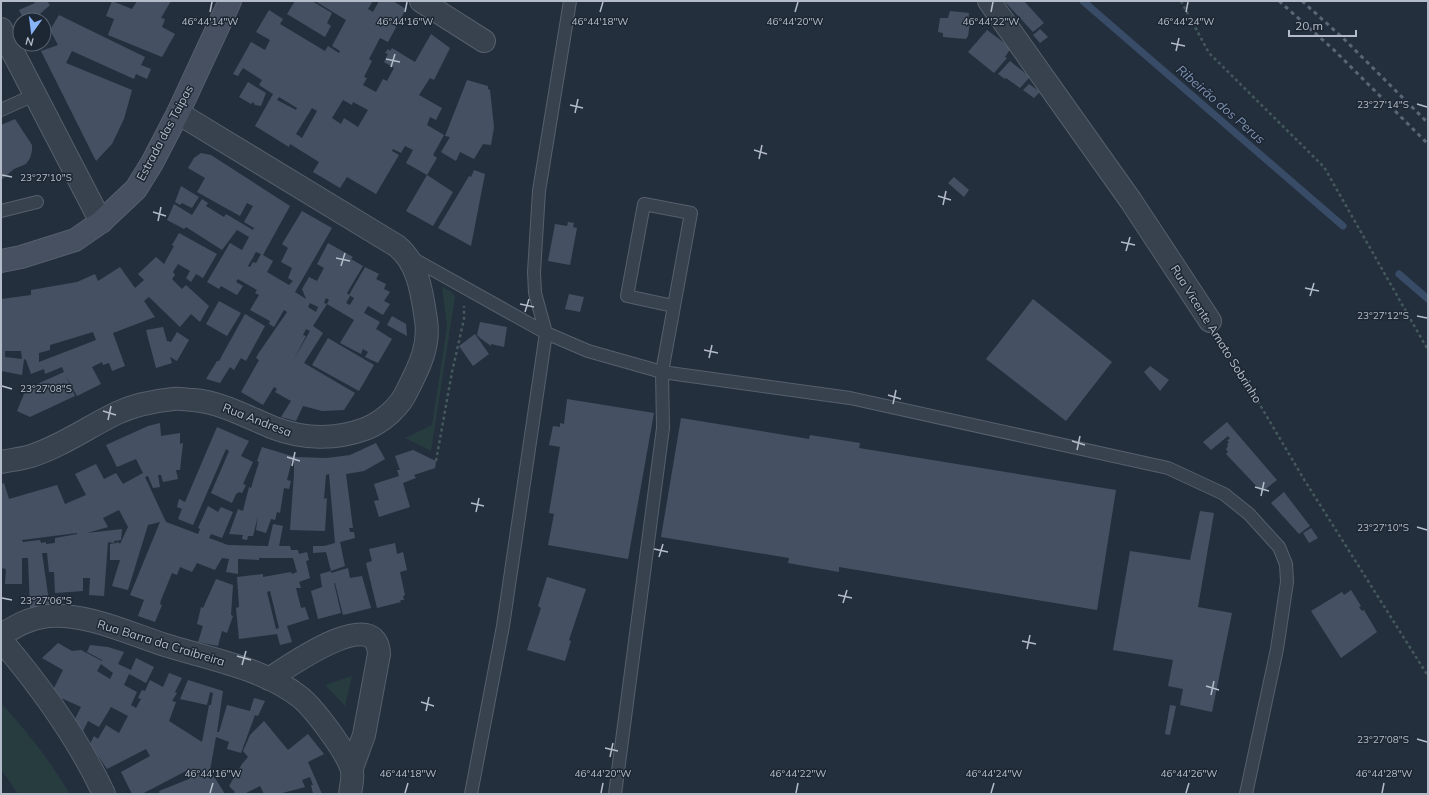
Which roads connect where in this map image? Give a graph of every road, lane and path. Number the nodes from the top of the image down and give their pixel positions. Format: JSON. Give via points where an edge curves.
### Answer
{"nodes":[{"id":1,"x":230,"y":1,"type":"edge"},
{"id":2,"x":421,"y":1,"type":"edge"},
{"id":3,"x":570,"y":1,"type":"edge"},
{"id":4,"x":989,"y":1,"type":"edge"},
{"id":5,"x":1181,"y":1,"type":"edge"},
{"id":6,"x":1,"y":29,"type":"edge"},
{"id":7,"x":484,"y":41,"type":"dead end"},
{"id":8,"x":7,"y":55,"type":"edge"},
{"id":9,"x":34,"y":95,"type":"junction"},
{"id":10,"x":1,"y":110,"type":"edge"},
{"id":11,"x":178,"y":113,"type":"junction"},
{"id":12,"x":38,"y":202,"type":"dead end"},
{"id":13,"x":1,"y":211,"type":"edge"},
{"id":14,"x":101,"y":222,"type":"junction"},
{"id":15,"x":408,"y":255,"type":"junction"},
{"id":16,"x":1,"y":260,"type":"edge"},
{"id":17,"x":673,"y":306,"type":"junction"},
{"id":18,"x":1210,"y":321,"type":"joint"},
{"id":19,"x":546,"y":333,"type":"junction"},
{"id":20,"x":1428,"y":350,"type":"edge"},
{"id":21,"x":662,"y":372,"type":"junction"},
{"id":22,"x":5,"y":457,"type":"edge"},
{"id":23,"x":1,"y":635,"type":"edge"},
{"id":24,"x":1,"y":640,"type":"edge"},
{"id":25,"x":1428,"y":676,"type":"edge"},
{"id":26,"x":269,"y":679,"type":"junction"},
{"id":27,"x":352,"y":768,"type":"junction"},
{"id":28,"x":104,"y":794,"type":"edge"},
{"id":29,"x":350,"y":794,"type":"edge"},
{"id":30,"x":470,"y":794,"type":"edge"},
{"id":31,"x":615,"y":794,"type":"edge"},
{"id":32,"x":1246,"y":794,"type":"edge"}],
"edges":[{"from":1,"to":11,"type":"main road","name":"Estrada das Taipas"},
{"from":2,"to":7,"type":"street"},
{"from":3,"to":19,"type":"lane","via":[[539,191],[535,293]]},
{"from":4,"to":18,"type":"street","name":"Rua Vicente Amato Sobrinho","via":[[1131,201]]},
{"from":5,"to":20,"type":"path","via":[[1209,53],[1324,167]]},
{"from":6,"to":8,"type":"street"},
{"from":8,"to":9,"type":"street"},
{"from":9,"to":10,"type":"lane"},
{"from":9,"to":14,"type":"street"},
{"from":11,"to":14,"type":"main road","name":"Estrada das Taipas","via":[[152,164],[136,188]]},
{"from":11,"to":15,"type":"street","via":[[391,242]]},
{"from":12,"to":13,"type":"lane"},
{"from":14,"to":16,"type":"main road","name":"Estrada das Taipas","via":[[75,240],[21,257]]},
{"from":15,"to":19,"type":"lane"},
{"from":15,"to":22,"type":"street","name":"Rua Andresa","via":[[418,282],[427,340],[424,354],[405,397],[376,424],[339,436],[298,435],[274,428],[222,406],[175,399],[142,404],[118,413],[62,443],[30,456]]},
{"from":17,"to":17,"type":"lane","via":[[691,213],[644,204],[626,296]]},
{"from":17,"to":21,"type":"lane"},
{"from":18,"to":25,"type":"path","name":"Rua Vicente Amato Sobrinho","via":[[1305,481]]},
{"from":19,"to":21,"type":"lane","via":[[588,351]]},
{"from":19,"to":30,"type":"lane","via":[[503,626]]},
{"from":21,"to":31,"type":"lane","via":[[663,428]]},
{"from":21,"to":32,"type":"lane","via":[[857,400],[1168,468],[1224,494],[1249,514],[1274,541],[1286,564],[1287,582],[1277,649]]},
{"from":23,"to":26,"type":"street","name":"Rua Barra da Craibreira","via":[[25,620],[48,616],[80,619],[130,632]]},
{"from":24,"to":28,"type":"street","via":[[34,680],[91,767]]},
{"from":26,"to":27,"type":"street","name":"Rua Barra da Craibreira","via":[[299,696],[313,710]]},
{"from":26,"to":27,"type":"street","via":[[333,642],[358,633],[374,638],[379,645],[379,654],[364,735]]},
{"from":27,"to":29,"type":"street"}]}
